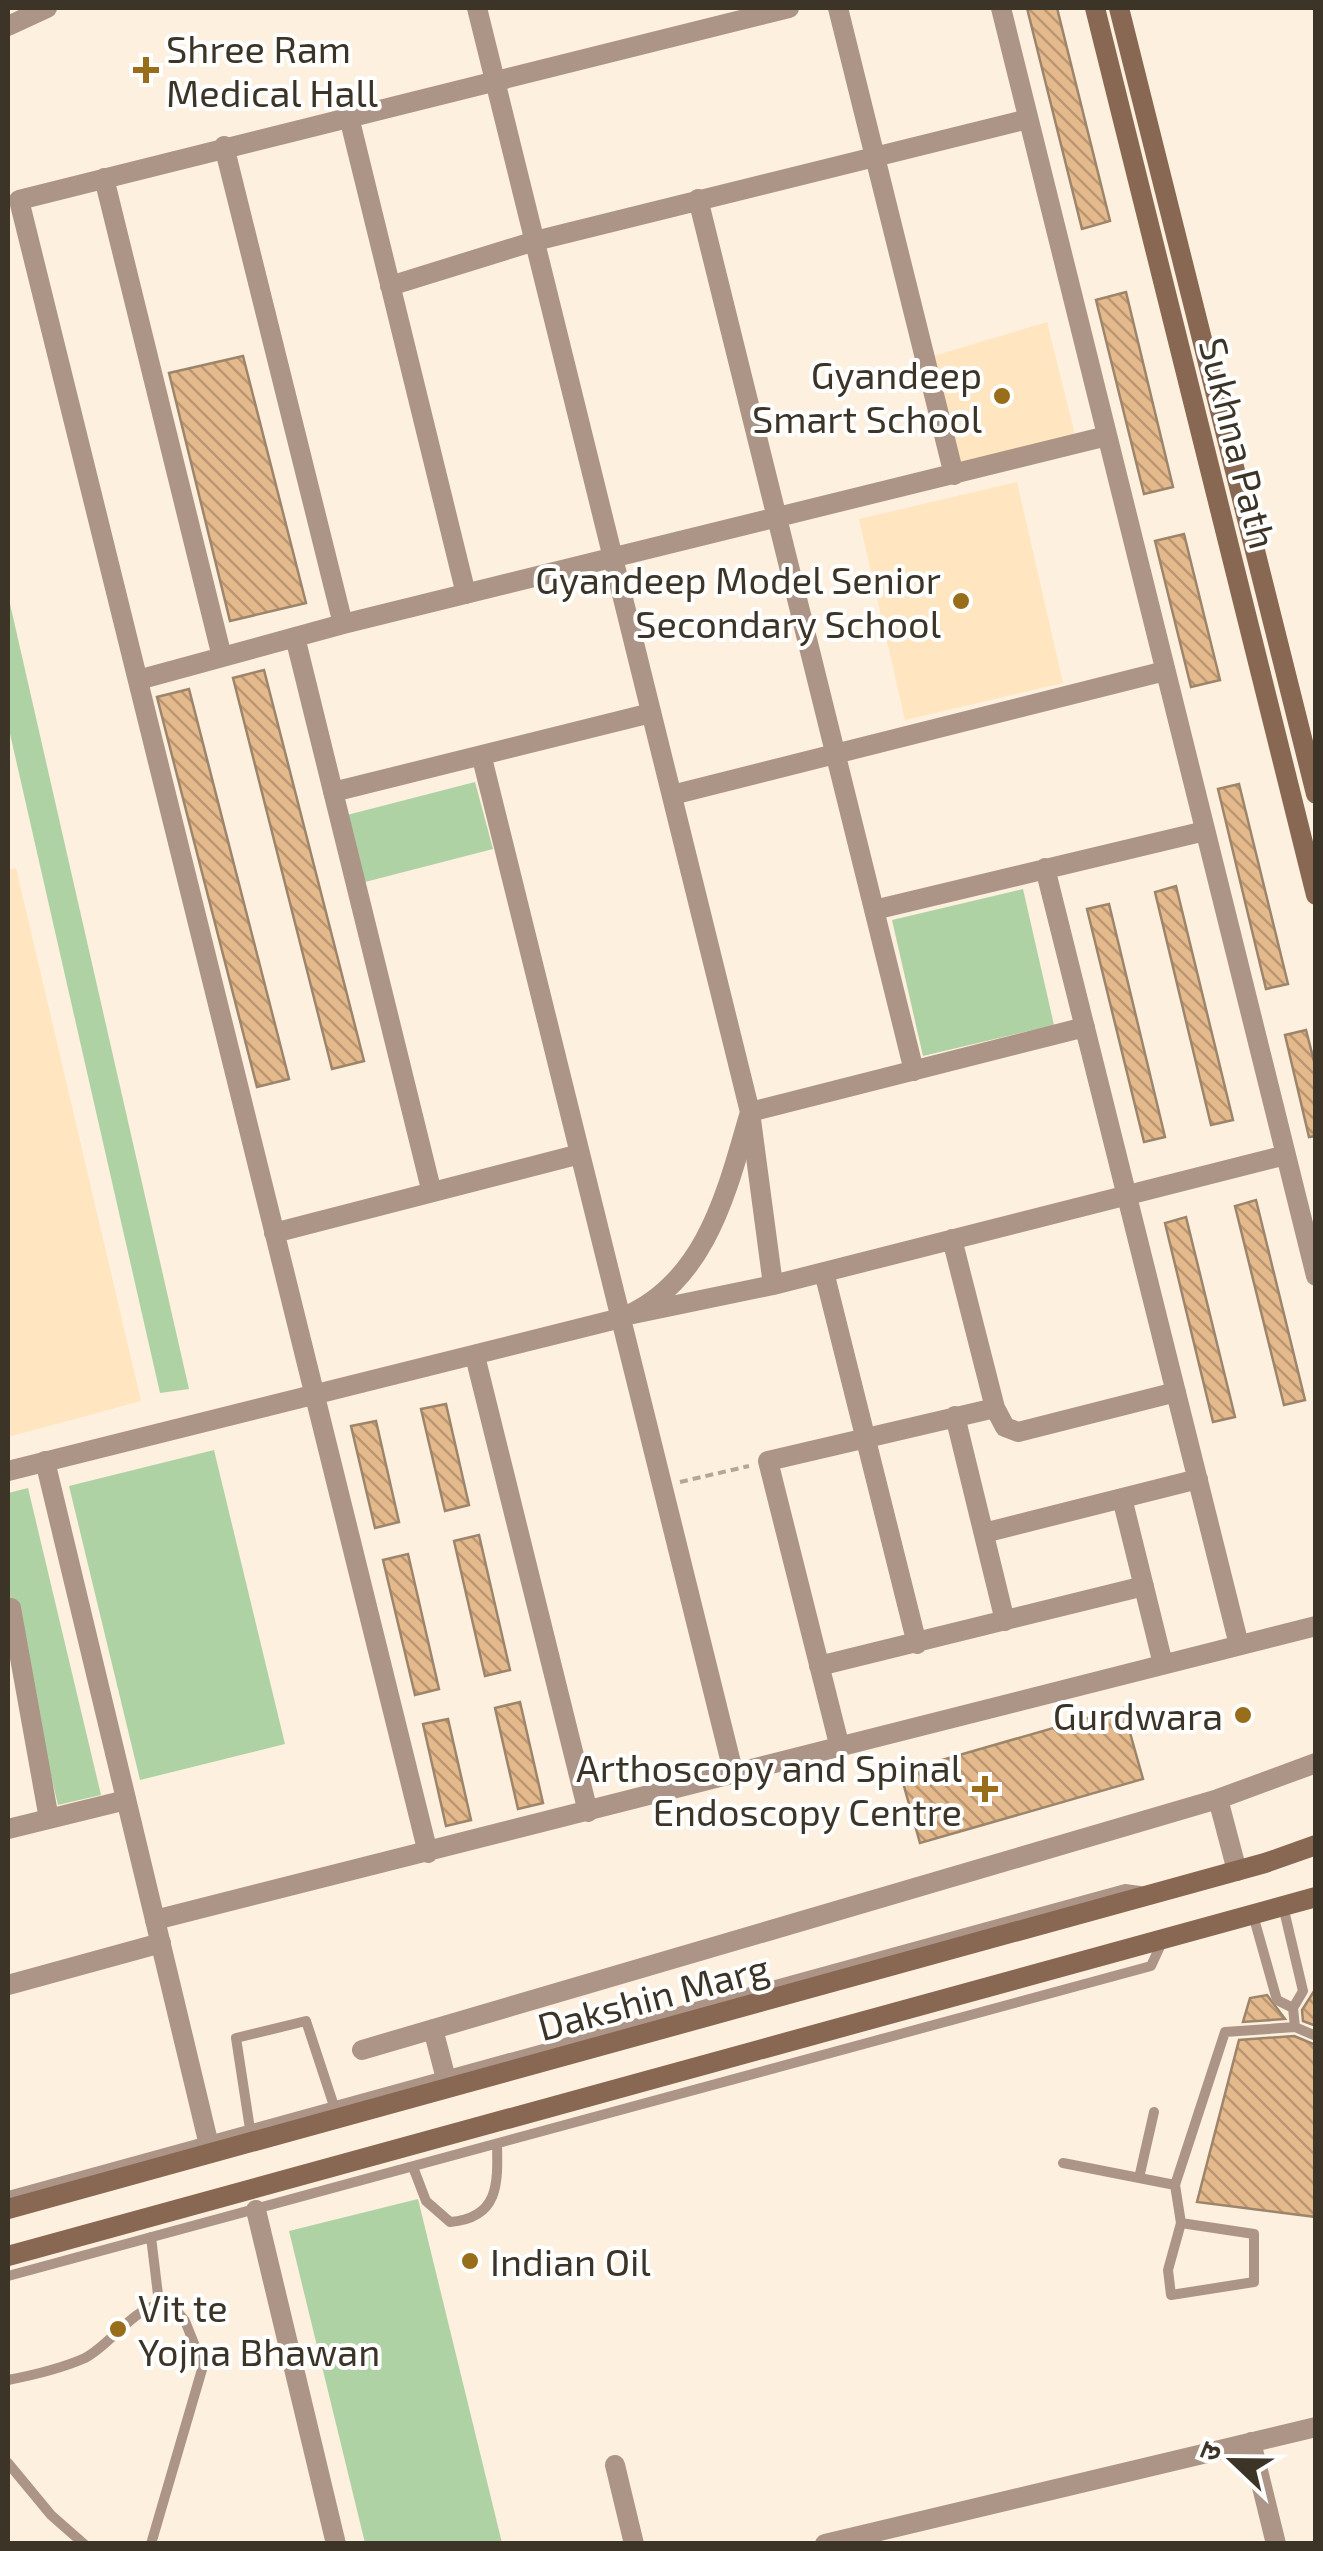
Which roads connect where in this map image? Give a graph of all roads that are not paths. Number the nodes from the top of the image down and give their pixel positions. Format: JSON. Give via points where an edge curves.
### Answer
{"nodes":[{"id":1,"x":47,"y":8,"type":"edge"},
{"id":2,"x":477,"y":8,"type":"edge"},
{"id":3,"x":789,"y":8,"type":"edge"},
{"id":4,"x":838,"y":8,"type":"edge"},
{"id":5,"x":1000,"y":8,"type":"edge"},
{"id":6,"x":1095,"y":8,"type":"edge"},
{"id":7,"x":1119,"y":8,"type":"edge"},
{"id":8,"x":8,"y":26,"type":"edge"},
{"id":9,"x":495,"y":80,"type":"junction"},
{"id":10,"x":349,"y":116,"type":"junction"},
{"id":11,"x":1028,"y":119,"type":"junction"},
{"id":12,"x":224,"y":146,"type":"junction"},
{"id":13,"x":875,"y":157,"type":"junction"},
{"id":14,"x":104,"y":178,"type":"junction"},
{"id":15,"x":698,"y":200,"type":"junction"},
{"id":16,"x":535,"y":241,"type":"junction"},
{"id":17,"x":390,"y":286,"type":"junction"},
{"id":18,"x":1107,"y":436,"type":"junction"},
{"id":19,"x":954,"y":475,"type":"junction"},
{"id":20,"x":777,"y":517,"type":"junction"},
{"id":21,"x":613,"y":557,"type":"junction"},
{"id":22,"x":466,"y":594,"type":"junction"},
{"id":23,"x":343,"y":624,"type":"junction"},
{"id":24,"x":294,"y":637,"type":"junction"},
{"id":25,"x":222,"y":656,"type":"junction"},
{"id":26,"x":1166,"y":671,"type":"junction"},
{"id":27,"x":138,"y":680,"type":"junction"},
{"id":28,"x":651,"y":713,"type":"junction"},
{"id":29,"x":836,"y":754,"type":"junction"},
{"id":30,"x":482,"y":758,"type":"junction"},
{"id":31,"x":333,"y":792,"type":"junction"},
{"id":32,"x":1316,"y":794,"type":"edge"},
{"id":33,"x":672,"y":795,"type":"junction"},
{"id":34,"x":1205,"y":831,"type":"junction"},
{"id":35,"x":1046,"y":868,"type":"junction"},
{"id":36,"x":1316,"y":895,"type":"edge"},
{"id":37,"x":874,"y":910,"type":"junction"},
{"id":38,"x":1085,"y":1026,"type":"junction"},
{"id":39,"x":914,"y":1071,"type":"junction"},
{"id":40,"x":750,"y":1112,"type":"junction"},
{"id":41,"x":580,"y":1154,"type":"junction"},
{"id":42,"x":1286,"y":1156,"type":"junction"},
{"id":43,"x":432,"y":1189,"type":"junction"},
{"id":44,"x":1126,"y":1194,"type":"junction"},
{"id":45,"x":274,"y":1233,"type":"junction"},
{"id":46,"x":952,"y":1239,"type":"junction"},
{"id":47,"x":824,"y":1272,"type":"junction"},
{"id":48,"x":1316,"y":1276,"type":"edge"},
{"id":49,"x":773,"y":1285,"type":"junction"},
{"id":50,"x":626,"y":1316,"type":"junction"},
{"id":51,"x":475,"y":1356,"type":"junction"},
{"id":52,"x":1176,"y":1392,"type":"junction"},
{"id":53,"x":315,"y":1397,"type":"junction"},
{"id":54,"x":996,"y":1408,"type":"junction"},
{"id":55,"x":954,"y":1416,"type":"junction"},
{"id":56,"x":866,"y":1439,"type":"junction"},
{"id":57,"x":45,"y":1462,"type":"junction"},
{"id":58,"x":8,"y":1471,"type":"edge"},
{"id":59,"x":1198,"y":1479,"type":"junction"},
{"id":60,"x":1122,"y":1498,"type":"junction"},
{"id":61,"x":984,"y":1533,"type":"junction"},
{"id":62,"x":1144,"y":1586,"type":"junction"},
{"id":63,"x":11,"y":1608,"type":"dead end"},
{"id":64,"x":1006,"y":1622,"type":"junction"},
{"id":65,"x":1316,"y":1626,"type":"edge"},
{"id":66,"x":917,"y":1644,"type":"junction"},
{"id":67,"x":1239,"y":1644,"type":"junction"},
{"id":68,"x":1163,"y":1664,"type":"junction"},
{"id":69,"x":819,"y":1666,"type":"junction"},
{"id":70,"x":839,"y":1744,"type":"junction"},
{"id":71,"x":1316,"y":1763,"type":"edge"},
{"id":72,"x":734,"y":1774,"type":"junction"},
{"id":73,"x":1218,"y":1798,"type":"junction"},
{"id":74,"x":126,"y":1800,"type":"junction"},
{"id":75,"x":588,"y":1812,"type":"junction"},
{"id":76,"x":49,"y":1819,"type":"junction"},
{"id":77,"x":8,"y":1829,"type":"edge"},
{"id":78,"x":1316,"y":1845,"type":"edge"},
{"id":79,"x":428,"y":1853,"type":"junction"},
{"id":80,"x":1237,"y":1871,"type":"junction"},
{"id":81,"x":1156,"y":1893,"type":"junction"},
{"id":82,"x":1315,"y":1897,"type":"edge"},
{"id":83,"x":1282,"y":1906,"type":"junction"},
{"id":84,"x":1253,"y":1914,"type":"junction"},
{"id":85,"x":155,"y":1920,"type":"junction"},
{"id":86,"x":1164,"y":1938,"type":"junction"},
{"id":87,"x":160,"y":1942,"type":"junction"},
{"id":88,"x":8,"y":1985,"type":"edge"},
{"id":89,"x":1294,"y":2008,"type":"junction"},
{"id":90,"x":1295,"y":2027,"type":"junction"},
{"id":91,"x":432,"y":2029,"type":"junction"},
{"id":92,"x":1316,"y":2036,"type":"edge"},
{"id":93,"x":362,"y":2050,"type":"dead end"},
{"id":94,"x":445,"y":2075,"type":"junction"},
{"id":95,"x":334,"y":2106,"type":"junction"},
{"id":96,"x":1154,"y":2112,"type":"dead end"},
{"id":97,"x":250,"y":2129,"type":"junction"},
{"id":98,"x":208,"y":2140,"type":"junction"},
{"id":99,"x":497,"y":2144,"type":"junction"},
{"id":100,"x":1063,"y":2162,"type":"dead end"},
{"id":101,"x":412,"y":2167,"type":"junction"},
{"id":102,"x":1139,"y":2178,"type":"junction"},
{"id":103,"x":1175,"y":2186,"type":"junction"},
{"id":104,"x":8,"y":2196,"type":"edge"},
{"id":105,"x":8,"y":2209,"type":"edge"},
{"id":106,"x":256,"y":2210,"type":"junction"},
{"id":107,"x":1181,"y":2223,"type":"junction"},
{"id":108,"x":151,"y":2238,"type":"junction"},
{"id":109,"x":8,"y":2256,"type":"edge"},
{"id":110,"x":8,"y":2276,"type":"edge"},
{"id":111,"x":159,"y":2303,"type":"junction"},
{"id":112,"x":8,"y":2380,"type":"edge"},
{"id":113,"x":1316,"y":2427,"type":"edge"},
{"id":114,"x":1251,"y":2442,"type":"junction"},
{"id":115,"x":8,"y":2464,"type":"edge"},
{"id":116,"x":615,"y":2465,"type":"dead end"},
{"id":117,"x":888,"y":2536,"type":"edge"},
{"id":118,"x":84,"y":2544,"type":"edge"},
{"id":119,"x":151,"y":2544,"type":"edge"},
{"id":120,"x":336,"y":2544,"type":"edge"},
{"id":121,"x":634,"y":2544,"type":"edge"},
{"id":122,"x":825,"y":2544,"type":"edge"},
{"id":123,"x":1276,"y":2544,"type":"edge"}],
"edges":[{"from":1,"to":8,"type":"street"},
{"from":2,"to":9,"type":"street"},
{"from":3,"to":9,"type":"street"},
{"from":4,"to":13,"type":"street"},
{"from":5,"to":11,"type":"street"},
{"from":6,"to":36,"type":"main road","name":"Sukhna Path"},
{"from":7,"to":32,"type":"main road","name":"Sukhna Path"},
{"from":9,"to":10,"type":"street"},
{"from":9,"to":16,"type":"street"},
{"from":10,"to":12,"type":"street"},
{"from":10,"to":17,"type":"street"},
{"from":11,"to":13,"type":"street"},
{"from":11,"to":18,"type":"street"},
{"from":12,"to":14,"type":"street"},
{"from":12,"to":23,"type":"street"},
{"from":13,"to":15,"type":"street"},
{"from":13,"to":19,"type":"street"},
{"from":14,"to":25,"type":"street"},
{"from":14,"to":27,"type":"street","via":[[20,200]]},
{"from":15,"to":16,"type":"street"},
{"from":15,"to":20,"type":"street"},
{"from":16,"to":17,"type":"street"},
{"from":16,"to":21,"type":"street"},
{"from":17,"to":22,"type":"street"},
{"from":18,"to":19,"type":"street"},
{"from":18,"to":26,"type":"street"},
{"from":19,"to":20,"type":"street"},
{"from":20,"to":21,"type":"street"},
{"from":20,"to":29,"type":"street"},
{"from":21,"to":22,"type":"street"},
{"from":21,"to":28,"type":"street"},
{"from":22,"to":23,"type":"street"},
{"from":23,"to":24,"type":"street"},
{"from":24,"to":25,"type":"street"},
{"from":24,"to":31,"type":"street"},
{"from":25,"to":27,"type":"street"},
{"from":26,"to":29,"type":"street"},
{"from":26,"to":34,"type":"street"},
{"from":27,"to":45,"type":"street"},
{"from":28,"to":30,"type":"street"},
{"from":28,"to":33,"type":"street"},
{"from":29,"to":33,"type":"street"},
{"from":29,"to":37,"type":"street"},
{"from":30,"to":31,"type":"street"},
{"from":30,"to":41,"type":"street"},
{"from":31,"to":43,"type":"street"},
{"from":33,"to":40,"type":"street"},
{"from":34,"to":35,"type":"street"},
{"from":34,"to":42,"type":"street"},
{"from":35,"to":37,"type":"street"},
{"from":35,"to":38,"type":"street"},
{"from":37,"to":39,"type":"street"},
{"from":38,"to":39,"type":"street"},
{"from":38,"to":44,"type":"street"},
{"from":39,"to":40,"type":"street"},
{"from":40,"to":49,"type":"street"},
{"from":40,"to":50,"type":"street","via":[[707,1241],[675,1284]]},
{"from":41,"to":43,"type":"street"},
{"from":41,"to":50,"type":"street"},
{"from":42,"to":44,"type":"street"},
{"from":42,"to":48,"type":"street"},
{"from":43,"to":45,"type":"street"},
{"from":44,"to":46,"type":"street"},
{"from":44,"to":52,"type":"street"},
{"from":45,"to":53,"type":"street"},
{"from":46,"to":47,"type":"street"},
{"from":46,"to":54,"type":"street"},
{"from":47,"to":49,"type":"street"},
{"from":47,"to":56,"type":"street"},
{"from":49,"to":50,"type":"street"},
{"from":50,"to":51,"type":"street"},
{"from":50,"to":72,"type":"street"},
{"from":51,"to":53,"type":"street"},
{"from":51,"to":75,"type":"street"},
{"from":52,"to":54,"type":"street","via":[[1018,1432],[1005,1426]]},
{"from":52,"to":59,"type":"street"},
{"from":53,"to":57,"type":"street"},
{"from":53,"to":79,"type":"street"},
{"from":54,"to":55,"type":"street"},
{"from":55,"to":56,"type":"street"},
{"from":55,"to":61,"type":"street"},
{"from":56,"to":66,"type":"street"},
{"from":56,"to":69,"type":"street","via":[[768,1461]]},
{"from":57,"to":58,"type":"street"},
{"from":57,"to":74,"type":"street"},
{"from":59,"to":60,"type":"street"},
{"from":59,"to":67,"type":"street"},
{"from":60,"to":61,"type":"street"},
{"from":60,"to":62,"type":"street"},
{"from":61,"to":64,"type":"street"},
{"from":62,"to":64,"type":"street"},
{"from":62,"to":68,"type":"street"},
{"from":63,"to":76,"type":"street"},
{"from":64,"to":66,"type":"street"},
{"from":65,"to":67,"type":"street"},
{"from":66,"to":69,"type":"street"},
{"from":67,"to":68,"type":"street"},
{"from":68,"to":70,"type":"street"},
{"from":69,"to":70,"type":"street"},
{"from":70,"to":72,"type":"street"},
{"from":71,"to":73,"type":"street"},
{"from":72,"to":75,"type":"street"},
{"from":73,"to":80,"type":"street"},
{"from":73,"to":91,"type":"street"},
{"from":74,"to":76,"type":"street"},
{"from":74,"to":85,"type":"street"},
{"from":75,"to":79,"type":"street"},
{"from":76,"to":77,"type":"street"},
{"from":78,"to":80,"type":"main road","name":"Dakshin Marg"},
{"from":79,"to":85,"type":"street"},
{"from":80,"to":81,"type":"main road","name":"Dakshin Marg"},
{"from":81,"to":94,"type":"lane","via":[[1125,1889]]},
{"from":81,"to":105,"type":"main road","name":"Dakshin Marg"},
{"from":82,"to":83,"type":"main road","name":"Dakshin Marg"},
{"from":83,"to":84,"type":"main road","name":"Dakshin Marg"},
{"from":83,"to":89,"type":"lane","via":[[1303,1991]]},
{"from":84,"to":86,"type":"main road","name":"Dakshin Marg"},
{"from":84,"to":89,"type":"lane","via":[[1277,2000]]},
{"from":85,"to":87,"type":"street"},
{"from":86,"to":99,"type":"lane","via":[[1151,1966]]},
{"from":86,"to":109,"type":"main road","name":"Dakshin Marg"},
{"from":87,"to":88,"type":"street"},
{"from":87,"to":98,"type":"street"},
{"from":89,"to":90,"type":"lane"},
{"from":90,"to":92,"type":"lane"},
{"from":90,"to":103,"type":"lane","via":[[1225,2032]]},
{"from":91,"to":93,"type":"street"},
{"from":91,"to":94,"type":"street"},
{"from":94,"to":95,"type":"lane"},
{"from":95,"to":97,"type":"lane"},
{"from":95,"to":97,"type":"lane","via":[[306,2022],[236,2038]]},
{"from":96,"to":102,"type":"lane"},
{"from":97,"to":98,"type":"lane"},
{"from":98,"to":104,"type":"lane"},
{"from":99,"to":101,"type":"lane"},
{"from":99,"to":101,"type":"lane","via":[[497,2192],[479,2215],[463,2220],[450,2222],[426,2201]]},
{"from":100,"to":102,"type":"lane"},
{"from":101,"to":106,"type":"lane"},
{"from":102,"to":103,"type":"lane"},
{"from":103,"to":107,"type":"lane"},
{"from":106,"to":108,"type":"lane"},
{"from":106,"to":120,"type":"street"},
{"from":107,"to":107,"type":"lane","via":[[1254,2234],[1254,2282],[1171,2295],[1168,2270]]},
{"from":108,"to":110,"type":"lane"},
{"from":108,"to":111,"type":"lane"},
{"from":111,"to":112,"type":"lane","via":[[82,2359]]},
{"from":111,"to":119,"type":"lane","via":[[171,2304],[185,2321],[202,2366]]},
{"from":113,"to":114,"type":"street"},
{"from":114,"to":117,"type":"street"},
{"from":114,"to":123,"type":"street"},
{"from":115,"to":118,"type":"lane"},
{"from":116,"to":121,"type":"street"},
{"from":117,"to":122,"type":"street"}]}
